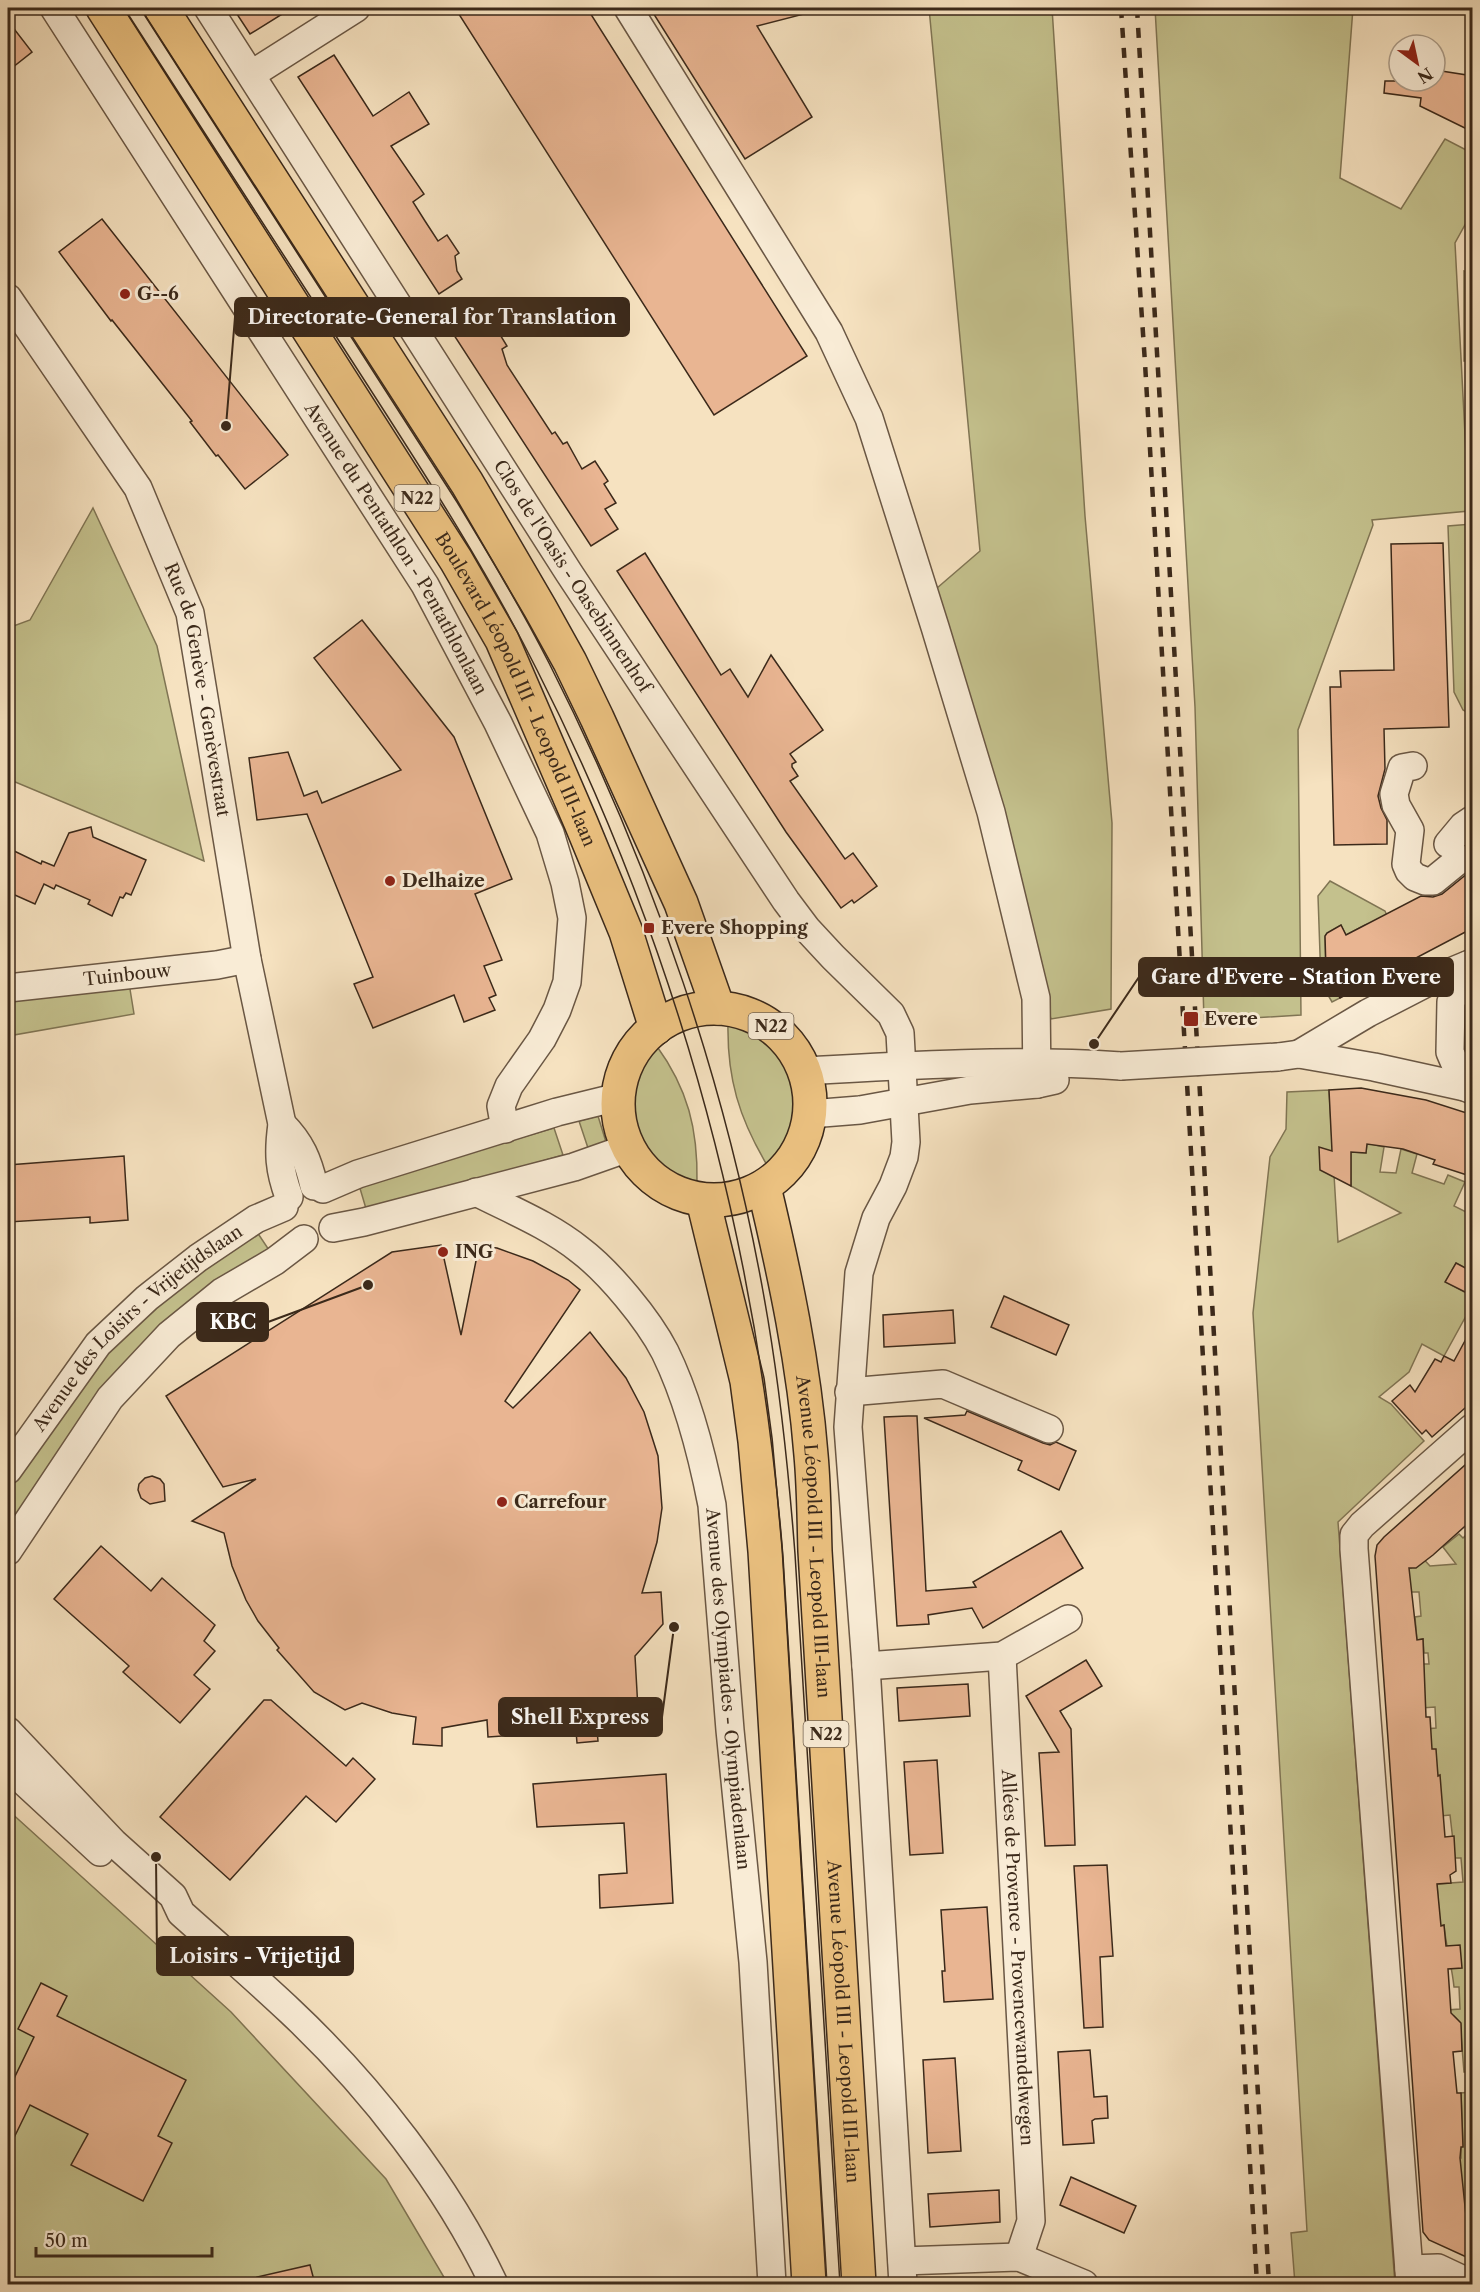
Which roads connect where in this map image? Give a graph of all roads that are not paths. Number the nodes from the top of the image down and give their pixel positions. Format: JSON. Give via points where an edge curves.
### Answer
{"nodes":[{"id":1,"x":54,"y":8,"type":"edge"},
{"id":2,"x":102,"y":8,"type":"edge"},
{"id":3,"x":160,"y":8,"type":"edge"},
{"id":4,"x":208,"y":8,"type":"edge"},
{"id":5,"x":356,"y":8,"type":"edge"},
{"id":6,"x":627,"y":8,"type":"edge"},
{"id":7,"x":252,"y":74,"type":"junction"},
{"id":8,"x":8,"y":298,"type":"edge"},
{"id":9,"x":1413,"y":766,"type":"dead end"},
{"id":10,"x":1473,"y":820,"type":"edge"},
{"id":11,"x":247,"y":960,"type":"junction"},
{"id":12,"x":1470,"y":964,"type":"edge"},
{"id":13,"x":8,"y":988,"type":"edge"},
{"id":14,"x":718,"y":1008,"type":"junction"},
{"id":15,"x":656,"y":1028,"type":"junction"},
{"id":16,"x":1288,"y":1056,"type":"junction"},
{"id":17,"x":902,"y":1066,"type":"junction"},
{"id":18,"x":804,"y":1071,"type":"junction"},
{"id":19,"x":1037,"y":1074,"type":"junction"},
{"id":20,"x":1469,"y":1088,"type":"edge"},
{"id":21,"x":618,"y":1096,"type":"junction"},
{"id":22,"x":902,"y":1102,"type":"junction"},
{"id":23,"x":810,"y":1114,"type":"junction"},
{"id":24,"x":282,"y":1124,"type":"junction"},
{"id":25,"x":505,"y":1129,"type":"junction"},
{"id":26,"x":628,"y":1148,"type":"junction"},
{"id":27,"x":319,"y":1187,"type":"junction"},
{"id":28,"x":764,"y":1187,"type":"junction"},
{"id":29,"x":476,"y":1192,"type":"junction"},
{"id":30,"x":703,"y":1200,"type":"junction"},
{"id":31,"x":286,"y":1202,"type":"junction"},
{"id":32,"x":333,"y":1228,"type":"junction"},
{"id":33,"x":304,"y":1239,"type":"junction"},
{"id":34,"x":849,"y":1392,"type":"junction"},
{"id":35,"x":1473,"y":1428,"type":"edge"},
{"id":36,"x":1049,"y":1430,"type":"dead end"},
{"id":37,"x":8,"y":1470,"type":"edge"},
{"id":38,"x":8,"y":1551,"type":"edge"},
{"id":39,"x":1068,"y":1619,"type":"dead end"},
{"id":40,"x":1002,"y":1656,"type":"junction"},
{"id":41,"x":866,"y":1666,"type":"junction"},
{"id":42,"x":8,"y":1731,"type":"edge"},
{"id":43,"x":8,"y":1767,"type":"edge"},
{"id":44,"x":181,"y":1913,"type":"junction"},
{"id":45,"x":1018,"y":2257,"type":"junction"},
{"id":46,"x":903,"y":2273,"type":"edge"},
{"id":47,"x":1410,"y":2277,"type":"edge"},
{"id":48,"x":494,"y":2284,"type":"edge"},
{"id":49,"x":772,"y":2284,"type":"edge"},
{"id":50,"x":809,"y":2284,"type":"edge"},
{"id":51,"x":859,"y":2284,"type":"edge"},
{"id":52,"x":1084,"y":2284,"type":"edge"},
{"id":53,"x":1473,"y":2284,"type":"edge"}],
"edges":[{"from":1,"to":25,"type":"street","name":"Avenue du Pentathlon - Pentathlonlaan","via":[[425,585],[498,723],[550,833],[572,918],[567,982],[542,1039],[509,1086],[501,1106]]},
{"from":2,"to":15,"type":"main road","name":"Boulevard Léopold III - Leopold III-laan","number":"N22","via":[[456,560],[502,640],[626,932]]},
{"from":3,"to":14,"type":"main road","number":"N22","via":[[467,483],[545,617],[592,708],[681,903]]},
{"from":4,"to":7,"type":"street","name":"Clos de l'Oasis - Oasebinnenhof"},
{"from":5,"to":7,"type":"street"},
{"from":6,"to":19,"type":"street","via":[[829,332],[869,418],[991,812],[1035,998]]},
{"from":7,"to":17,"type":"street","name":"Clos de l'Oasis - Oasebinnenhof","via":[[569,573],[786,901],[826,950],[891,1014],[900,1032]]},
{"from":8,"to":11,"type":"street","name":"Rue de Genève - Genèvestraat","via":[[138,488],[190,613]]},
{"from":9,"to":10,"type":"street","via":[[1402,768],[1394,795],[1410,830],[1406,864],[1414,877],[1433,881],[1454,851],[1463,826]]},
{"from":11,"to":13,"type":"street","name":"Tuinbouw"},
{"from":11,"to":24,"type":"street","name":"Rue de Genève - Genèvestraat"},
{"from":12,"to":16,"type":"street"},
{"from":12,"to":20,"type":"street","via":[[1451,1002],[1450,1052]]},
{"from":14,"to":15,"type":"main road","number":"N22","via":[[680,1014]]},
{"from":14,"to":18,"type":"main road","number":"N22","via":[[746,1013],[771,1027],[791,1046]]},
{"from":15,"to":21,"type":"main road","number":"N22","via":[[637,1047],[624,1070]]},
{"from":16,"to":19,"type":"street","bridge":true},
{"from":16,"to":20,"type":"street","via":[[1374,1067]]},
{"from":17,"to":18,"type":"street"},
{"from":17,"to":19,"type":"street"},
{"from":17,"to":22,"type":"street","name":"Clos de l'Oasis - Oasebinnenhof"},
{"from":18,"to":23,"type":"main road","number":"N22"},
{"from":19,"to":22,"type":"street"},
{"from":21,"to":25,"type":"street"},
{"from":21,"to":26,"type":"main road","number":"N22","via":[[619,1123]]},
{"from":22,"to":23,"type":"street"},
{"from":22,"to":34,"type":"street","via":[[904,1157],[876,1218],[859,1273]]},
{"from":23,"to":28,"type":"main road","number":"N22","via":[[796,1156]]},
{"from":24,"to":27,"type":"street","name":"Rue de Genève - Genèvestraat","via":[[296,1138]]},
{"from":24,"to":31,"type":"street","name":"Rue de Genève - Genèvestraat","via":[[278,1150]]},
{"from":25,"to":27,"type":"street"},
{"from":26,"to":29,"type":"street","via":[[574,1167]]},
{"from":26,"to":30,"type":"main road","number":"N22","via":[[641,1168],[659,1184],[680,1195]]},
{"from":27,"to":31,"type":"street","via":[[300,1188]]},
{"from":27,"to":32,"type":"street","via":[[330,1194],[338,1211]]},
{"from":28,"to":30,"type":"main road","number":"N22","via":[[730,1199]]},
{"from":28,"to":51,"type":"main road","name":"Avenue Léopold III - Leopold III-laan","number":"N22","via":[[796,1337],[812,1458]]},
{"from":29,"to":32,"type":"street"},
{"from":29,"to":49,"type":"street","name":"Avenue des Olympiades - Olympiadenlaan","via":[[547,1227],[581,1250],[633,1304],[664,1351],[705,1469],[712,1505],[753,1962]]},
{"from":30,"to":50,"type":"main road","number":"N22","via":[[747,1381],[755,1441]]},
{"from":31,"to":33,"type":"street","via":[[286,1223],[296,1236]]},
{"from":31,"to":37,"type":"street","name":"Avenue des Loisirs - Vrijetijdslaan","via":[[198,1258],[106,1336]]},
{"from":32,"to":33,"type":"street","via":[[320,1238]]},
{"from":33,"to":38,"type":"street","name":"Avenue des Loisirs - Vrijetijdslaan","via":[[222,1292],[162,1343],[110,1398]]},
{"from":34,"to":36,"type":"street","via":[[943,1384]]},
{"from":34,"to":41,"type":"street","via":[[848,1427]]},
{"from":35,"to":47,"type":"street","via":[[1354,1535]]},
{"from":39,"to":40,"type":"street"},
{"from":40,"to":41,"type":"street"},
{"from":40,"to":45,"type":"street","name":"Allées de Provence - Provencewandelwegen","via":[[1031,2221]]},
{"from":41,"to":46,"type":"street"},
{"from":42,"to":44,"type":"street","via":[[114,1843],[173,1896]]},
{"from":43,"to":44,"type":"street","via":[[128,1877],[164,1907]]},
{"from":44,"to":48,"type":"street","via":[[292,2012],[363,2088],[447,2201]]},
{"from":45,"to":46,"type":"street"},
{"from":45,"to":52,"type":"street"},
{"from":47,"to":53,"type":"street","via":[[1438,2268]]}]}
